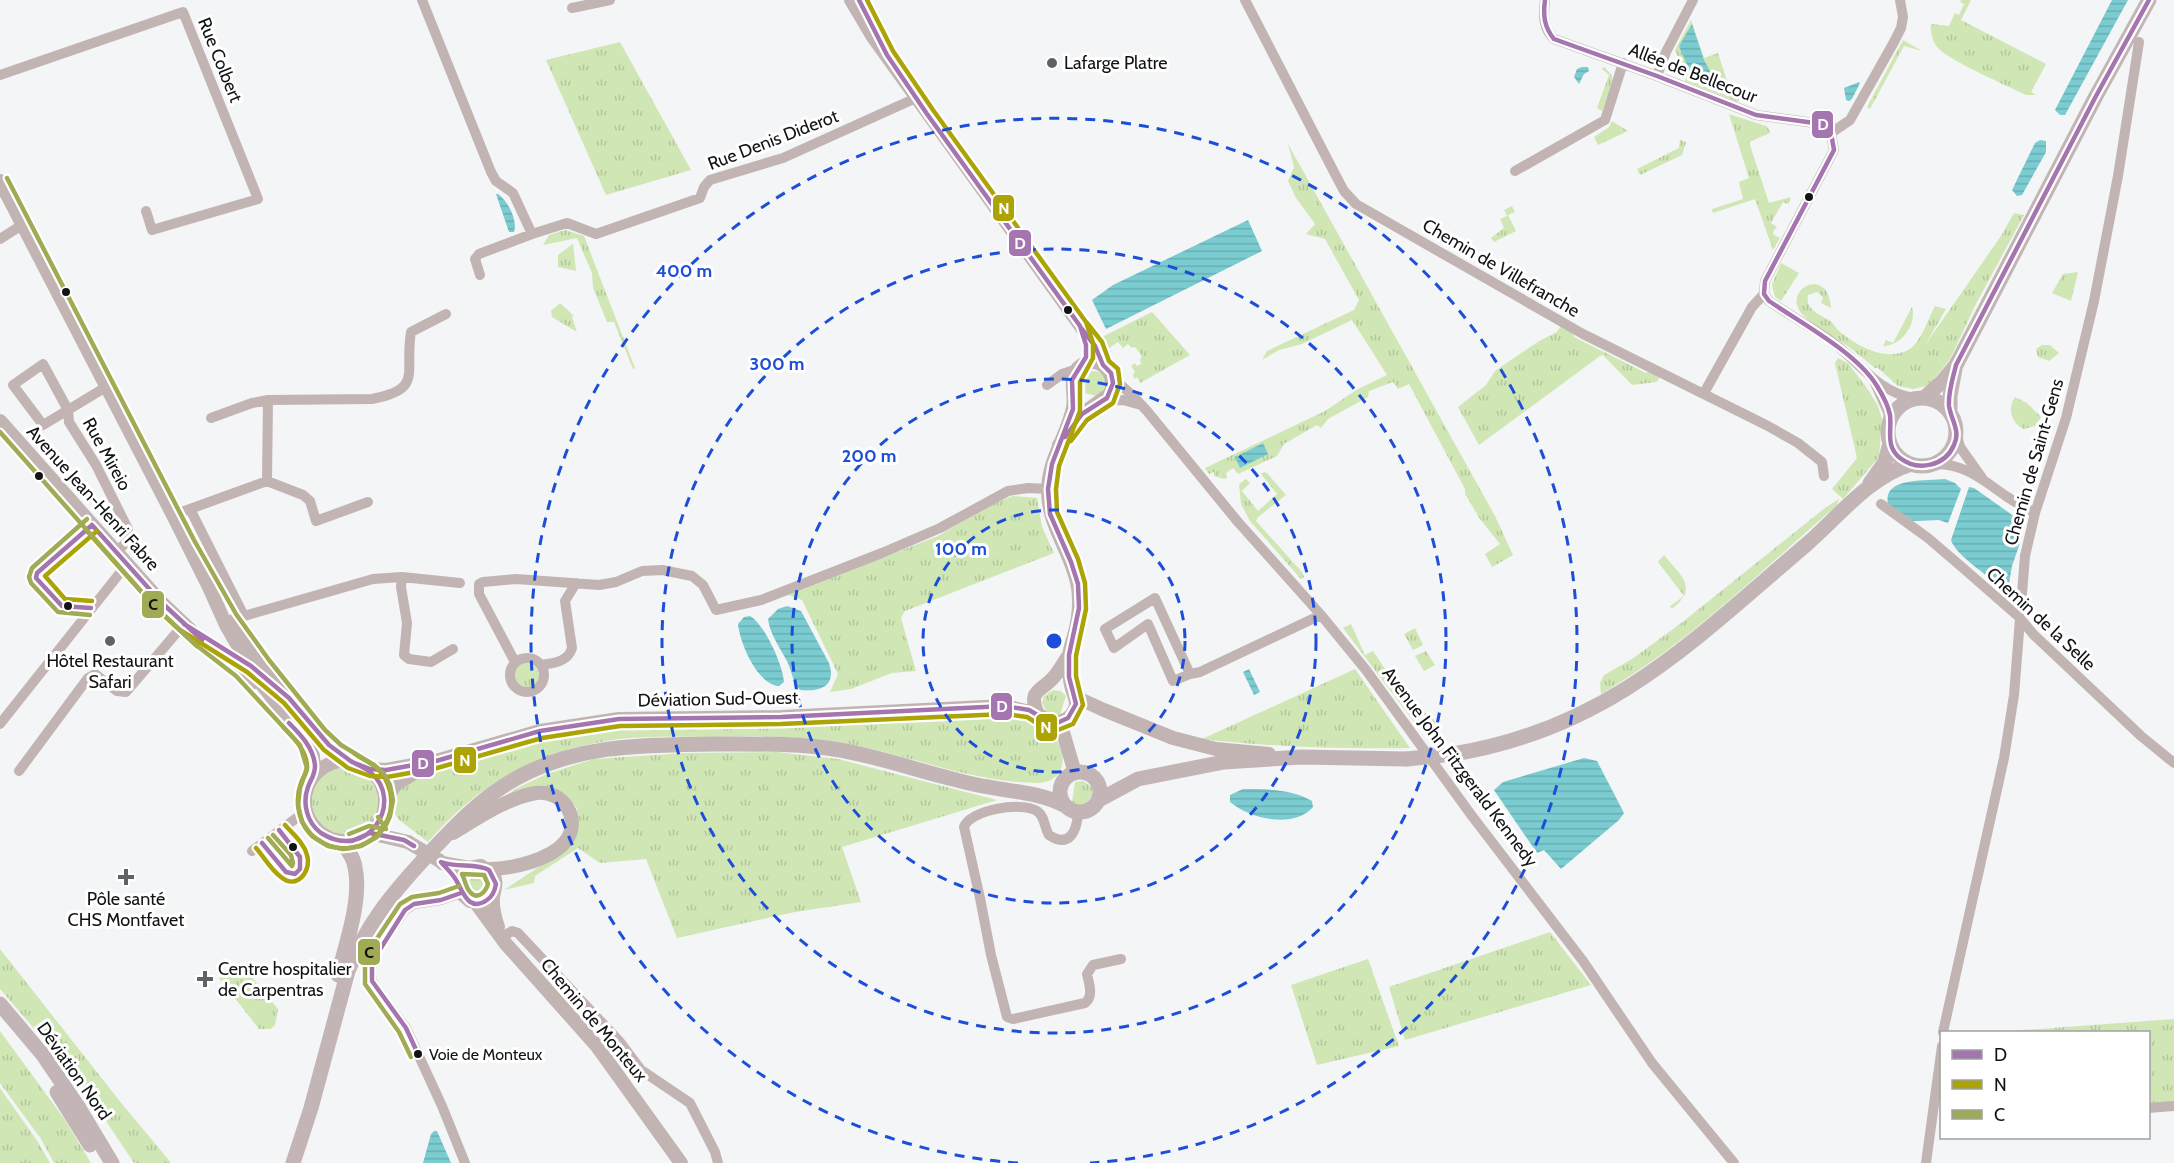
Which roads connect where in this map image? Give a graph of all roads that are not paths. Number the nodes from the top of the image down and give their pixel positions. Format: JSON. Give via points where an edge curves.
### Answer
{"nodes":[{"id":1,"x":422,"y":0,"type":"edge"},
{"id":2,"x":610,"y":0,"type":"edge"},
{"id":3,"x":851,"y":0,"type":"edge"},
{"id":4,"x":859,"y":0,"type":"edge"},
{"id":5,"x":1245,"y":0,"type":"edge"},
{"id":6,"x":1545,"y":0,"type":"edge"},
{"id":7,"x":1694,"y":0,"type":"edge"},
{"id":8,"x":1900,"y":0,"type":"edge"},
{"id":9,"x":2149,"y":0,"type":"edge"},
{"id":10,"x":572,"y":8,"type":"dead end"},
{"id":11,"x":2139,"y":42,"type":"dead end"},
{"id":12,"x":887,"y":55,"type":"junction"},
{"id":13,"x":1623,"y":63,"type":"junction"},
{"id":14,"x":0,"y":75,"type":"edge"},
{"id":15,"x":1657,"y":76,"type":"junction"},
{"id":16,"x":916,"y":98,"type":"junction"},
{"id":17,"x":1831,"y":133,"type":"junction"},
{"id":18,"x":1515,"y":171,"type":"dead end"},
{"id":19,"x":0,"y":181,"type":"edge"},
{"id":20,"x":146,"y":211,"type":"dead end"},
{"id":21,"x":22,"y":225,"type":"junction"},
{"id":22,"x":532,"y":234,"type":"junction"},
{"id":23,"x":0,"y":239,"type":"edge"},
{"id":24,"x":480,"y":275,"type":"dead end"},
{"id":25,"x":1764,"y":294,"type":"junction"},
{"id":26,"x":446,"y":314,"type":"dead end"},
{"id":27,"x":1080,"y":326,"type":"junction"},
{"id":28,"x":1103,"y":365,"type":"junction"},
{"id":29,"x":1956,"y":365,"type":"junction"},
{"id":30,"x":1080,"y":367,"type":"junction"},
{"id":31,"x":1113,"y":378,"type":"junction"},
{"id":32,"x":1874,"y":380,"type":"junction"},
{"id":33,"x":106,"y":387,"type":"junction"},
{"id":34,"x":1073,"y":388,"type":"junction"},
{"id":35,"x":1704,"y":393,"type":"junction"},
{"id":36,"x":1919,"y":397,"type":"junction"},
{"id":37,"x":268,"y":400,"type":"junction"},
{"id":38,"x":1100,"y":402,"type":"junction"},
{"id":39,"x":1142,"y":405,"type":"junction"},
{"id":40,"x":68,"y":410,"type":"junction"},
{"id":41,"x":1950,"y":411,"type":"junction"},
{"id":42,"x":211,"y":418,"type":"dead end"},
{"id":43,"x":1890,"y":420,"type":"junction"},
{"id":44,"x":1,"y":423,"type":"edge"},
{"id":45,"x":1957,"y":434,"type":"junction"},
{"id":46,"x":1890,"y":443,"type":"junction"},
{"id":47,"x":1059,"y":445,"type":"junction"},
{"id":48,"x":1911,"y":464,"type":"junction"},
{"id":49,"x":1935,"y":464,"type":"junction"},
{"id":50,"x":1824,"y":476,"type":"dead end"},
{"id":51,"x":1983,"y":478,"type":"junction"},
{"id":52,"x":267,"y":481,"type":"junction"},
{"id":53,"x":1048,"y":489,"type":"junction"},
{"id":54,"x":1864,"y":491,"type":"junction"},
{"id":55,"x":368,"y":502,"type":"dead end"},
{"id":56,"x":1881,"y":504,"type":"dead end"},
{"id":57,"x":190,"y":509,"type":"junction"},
{"id":58,"x":2035,"y":513,"type":"junction"},
{"id":59,"x":173,"y":515,"type":"junction"},
{"id":60,"x":117,"y":551,"type":"junction"},
{"id":61,"x":127,"y":564,"type":"junction"},
{"id":62,"x":402,"y":577,"type":"junction"},
{"id":63,"x":460,"y":583,"type":"dead end"},
{"id":64,"x":576,"y":583,"type":"junction"},
{"id":65,"x":208,"y":585,"type":"junction"},
{"id":66,"x":1321,"y":615,"type":"junction"},
{"id":67,"x":2019,"y":617,"type":"junction"},
{"id":68,"x":184,"y":624,"type":"junction"},
{"id":69,"x":226,"y":625,"type":"junction"},
{"id":70,"x":206,"y":638,"type":"junction"},
{"id":71,"x":453,"y":649,"type":"dead end"},
{"id":72,"x":1069,"y":655,"type":"junction"},
{"id":73,"x":515,"y":662,"type":"junction"},
{"id":74,"x":247,"y":663,"type":"junction"},
{"id":75,"x":541,"y":665,"type":"junction"},
{"id":76,"x":1190,"y":674,"type":"junction"},
{"id":77,"x":1050,"y":681,"type":"junction"},
{"id":78,"x":1037,"y":691,"type":"junction"},
{"id":79,"x":1073,"y":691,"type":"junction"},
{"id":80,"x":289,"y":698,"type":"junction"},
{"id":81,"x":1005,"y":706,"type":"junction"},
{"id":82,"x":1038,"y":714,"type":"junction"},
{"id":83,"x":1060,"y":722,"type":"junction"},
{"id":84,"x":0,"y":724,"type":"edge"},
{"id":85,"x":297,"y":730,"type":"junction"},
{"id":86,"x":1301,"y":758,"type":"junction"},
{"id":87,"x":436,"y":761,"type":"junction"},
{"id":88,"x":352,"y":762,"type":"junction"},
{"id":89,"x":2174,"y":763,"type":"edge"},
{"id":90,"x":370,"y":769,"type":"junction"},
{"id":91,"x":19,"y":771,"type":"dead end"},
{"id":92,"x":314,"y":775,"type":"junction"},
{"id":93,"x":1069,"y":778,"type":"junction"},
{"id":94,"x":1095,"y":778,"type":"junction"},
{"id":95,"x":1137,"y":780,"type":"junction"},
{"id":96,"x":1019,"y":791,"type":"junction"},
{"id":97,"x":1100,"y":800,"type":"junction"},
{"id":98,"x":1064,"y":805,"type":"junction"},
{"id":99,"x":384,"y":807,"type":"junction"},
{"id":100,"x":306,"y":811,"type":"junction"},
{"id":101,"x":1078,"y":813,"type":"junction"},
{"id":102,"x":370,"y":833,"type":"junction"},
{"id":103,"x":444,"y":838,"type":"junction"},
{"id":104,"x":406,"y":841,"type":"junction"},
{"id":105,"x":342,"y":842,"type":"junction"},
{"id":106,"x":252,"y":851,"type":"dead end"},
{"id":107,"x":441,"y":862,"type":"junction"},
{"id":108,"x":524,"y":866,"type":"junction"},
{"id":109,"x":469,"y":868,"type":"junction"},
{"id":110,"x":489,"y":869,"type":"junction"},
{"id":111,"x":460,"y":888,"type":"junction"},
{"id":112,"x":495,"y":890,"type":"junction"},
{"id":113,"x":476,"y":903,"type":"junction"},
{"id":114,"x":500,"y":935,"type":"junction"},
{"id":115,"x":1121,"y":959,"type":"dead end"},
{"id":116,"x":0,"y":1004,"type":"edge"},
{"id":117,"x":0,"y":1018,"type":"edge"},
{"id":118,"x":334,"y":1019,"type":"junction"},
{"id":119,"x":1943,"y":1031,"type":"edge"},
{"id":120,"x":1940,"y":1066,"type":"edge"},
{"id":121,"x":2174,"y":1106,"type":"edge"},
{"id":122,"x":2150,"y":1108,"type":"edge"},
{"id":123,"x":1937,"y":1126,"type":"edge"},
{"id":124,"x":101,"y":1163,"type":"edge"},
{"id":125,"x":112,"y":1163,"type":"edge"},
{"id":126,"x":293,"y":1163,"type":"edge"},
{"id":127,"x":465,"y":1163,"type":"edge"},
{"id":128,"x":681,"y":1163,"type":"edge"},
{"id":129,"x":718,"y":1163,"type":"edge"},
{"id":130,"x":1734,"y":1163,"type":"edge"},
{"id":131,"x":1926,"y":1163,"type":"edge"}],
"edges":[{"from":1,"to":22,"type":"street","via":[[496,181],[513,193]]},
{"from":2,"to":10,"type":"street"},
{"from":3,"to":12,"type":"main road"},
{"from":4,"to":12,"type":"main road"},
{"from":5,"to":35,"type":"street","name":"Chemin de Villefranche","via":[[1344,191],[1356,204],[1583,334]]},
{"from":6,"to":13,"type":"street","name":"Allée de Bellecour","via":[[1546,31],[1554,39]]},
{"from":7,"to":15,"type":"street"},
{"from":8,"to":17,"type":"street","via":[[1903,17],[1894,42],[1850,120]]},
{"from":9,"to":29,"type":"main road"},
{"from":11,"to":58,"type":"street","name":"Chemin de Saint-Gens","via":[[2094,301],[2066,418]]},
{"from":12,"to":16,"type":"main road"},
{"from":13,"to":15,"type":"street","name":"Allée de Bellecour"},
{"from":13,"to":18,"type":"street","via":[[1605,120]]},
{"from":14,"to":20,"type":"street","name":"Rue Colbert","via":[[183,12],[258,199],[152,230]]},
{"from":15,"to":17,"type":"street","name":"Allée de Bellecour","via":[[1756,115],[1822,124]]},
{"from":16,"to":22,"type":"street","name":"Rue Denis Diderot","via":[[783,158],[710,180],[700,198],[596,234],[567,223]]},
{"from":16,"to":27,"type":"main road"},
{"from":17,"to":25,"type":"street","via":[[1834,150],[1765,281]]},
{"from":19,"to":21,"type":"main road"},
{"from":21,"to":23,"type":"street"},
{"from":21,"to":33,"type":"main road"},
{"from":22,"to":24,"type":"street","name":"Rue Denis Diderot","via":[[479,254],[475,259]]},
{"from":25,"to":32,"type":"street","via":[[1837,346]]},
{"from":25,"to":35,"type":"street","via":[[1752,307]]},
{"from":26,"to":37,"type":"street","via":[[411,332],[409,381],[402,390],[372,399]]},
{"from":27,"to":28,"type":"main road"},
{"from":27,"to":30,"type":"main road","via":[[1086,345],[1086,357]]},
{"from":28,"to":30,"type":"main road","via":[[1093,362]]},
{"from":28,"to":31,"type":"main road"},
{"from":29,"to":36,"type":"main road","via":[[1942,382]]},
{"from":29,"to":41,"type":"main road"},
{"from":30,"to":34,"type":"main road","via":[[1074,374]]},
{"from":30,"to":34,"type":"street","via":[[1051,382]]},
{"from":31,"to":38,"type":"main road","via":[[1112,389]]},
{"from":31,"to":39,"type":"street","name":"Avenue John Fitzgerald Kennedy"},
{"from":32,"to":36,"type":"street","via":[[1900,396]]},
{"from":32,"to":43,"type":"street"},
{"from":33,"to":40,"type":"street","name":"Rue Mireio"},
{"from":33,"to":59,"type":"main road"},
{"from":34,"to":38,"type":"main road","via":[[1082,400]]},
{"from":34,"to":47,"type":"main road","via":[[1073,409]]},
{"from":35,"to":50,"type":"street","name":"Chemin de Villefranche","via":[[1798,443],[1822,462]]},
{"from":36,"to":41,"type":"main road","via":[[1939,401]]},
{"from":36,"to":43,"type":"main road","via":[[1904,402]]},
{"from":37,"to":42,"type":"street"},
{"from":37,"to":52,"type":"street"},
{"from":38,"to":39,"type":"street","via":[[1123,400]]},
{"from":38,"to":47,"type":"main road","via":[[1082,414]]},
{"from":39,"to":66,"type":"street","name":"Avenue John Fitzgerald Kennedy"},
{"from":40,"to":40,"type":"street","via":[[43,364],[13,386],[43,425]]},
{"from":40,"to":60,"type":"street","name":"Rue Mireio","via":[[69,422],[128,529],[127,543]]},
{"from":41,"to":45,"type":"main road"},
{"from":43,"to":46,"type":"main road"},
{"from":44,"to":60,"type":"main road","name":"Avenue Jean-Henri Fabre"},
{"from":45,"to":49,"type":"main road","via":[[1950,452]]},
{"from":45,"to":51,"type":"street","via":[[1960,447]]},
{"from":46,"to":48,"type":"main road"},
{"from":46,"to":54,"type":"main road","via":[[1885,462]]},
{"from":47,"to":53,"type":"main road"},
{"from":48,"to":49,"type":"main road"},
{"from":48,"to":54,"type":"main road"},
{"from":49,"to":51,"type":"street","via":[[1958,466]]},
{"from":51,"to":58,"type":"street"},
{"from":52,"to":55,"type":"street","via":[[303,495],[310,501],[316,521]]},
{"from":52,"to":57,"type":"street"},
{"from":53,"to":64,"type":"street","via":[[1008,491],[940,528],[882,553],[761,600],[716,610],[703,585],[680,573],[642,571],[616,582]]},
{"from":53,"to":72,"type":"main road","via":[[1050,514],[1078,584],[1079,608]]},
{"from":54,"to":86,"type":"main road","bridge":true,"via":[[1662,666],[1561,724],[1508,743],[1453,754],[1407,759]]},
{"from":56,"to":67,"type":"street","name":"Chemin de la Selle","via":[[1928,538]]},
{"from":57,"to":59,"type":"street"},
{"from":57,"to":62,"type":"street","via":[[244,616],[373,579]]},
{"from":58,"to":67,"type":"street","name":"Chemin de Saint-Gens","via":[[2025,556]]},
{"from":59,"to":65,"type":"main road"},
{"from":60,"to":61,"type":"main road","name":"Avenue Jean-Henri Fabre"},
{"from":61,"to":68,"type":"main road","name":"Avenue Jean-Henri Fabre"},
{"from":61,"to":84,"type":"street"},
{"from":62,"to":63,"type":"street"},
{"from":62,"to":71,"type":"street","via":[[407,623],[404,655],[431,662]]},
{"from":64,"to":73,"type":"street","via":[[516,579],[479,584],[479,594]]},
{"from":64,"to":75,"type":"street","via":[[565,601],[571,653],[564,660]]},
{"from":65,"to":69,"type":"main road"},
{"from":65,"to":80,"type":"main road"},
{"from":66,"to":76,"type":"street"},
{"from":66,"to":130,"type":"street","name":"Avenue John Fitzgerald Kennedy","via":[[1584,961],[1652,1063]]},
{"from":67,"to":89,"type":"street","name":"Chemin de la Selle"},
{"from":67,"to":119,"type":"street","name":"Chemin de Saint-Gens","via":[[2014,696],[2004,758]]},
{"from":68,"to":70,"type":"main road"},
{"from":68,"to":85,"type":"main road","via":[[241,670]]},
{"from":68,"to":91,"type":"street","via":[[126,692],[117,691],[95,674],[88,678]]},
{"from":69,"to":70,"type":"main road","via":[[223,633]]},
{"from":69,"to":74,"type":"main road"},
{"from":70,"to":74,"type":"main road"},
{"from":72,"to":77,"type":"main road"},
{"from":72,"to":79,"type":"main road"},
{"from":73,"to":75,"type":"street","via":[[529,658]]},
{"from":73,"to":75,"type":"street","via":[[509,678],[514,687],[524,692],[540,686],[544,675]]},
{"from":74,"to":80,"type":"main road"},
{"from":74,"to":85,"type":"main road"},
{"from":76,"to":76,"type":"street","via":[[1155,598],[1105,628],[1114,648],[1148,624],[1173,681]]},
{"from":77,"to":78,"type":"main road"},
{"from":77,"to":79,"type":"main road","via":[[1062,682]]},
{"from":78,"to":81,"type":"main road"},
{"from":78,"to":82,"type":"main road","via":[[1034,702]]},
{"from":79,"to":83,"type":"main road","via":[[1075,709]]},
{"from":79,"to":86,"type":"main road","via":[[1104,710],[1194,745]]},
{"from":80,"to":88,"type":"main road","via":[[329,745]]},
{"from":81,"to":82,"type":"main road"},
{"from":81,"to":87,"type":"main road","name":"Déviation Sud-Ouest","via":[[780,717],[619,719],[540,731]]},
{"from":82,"to":83,"type":"main road","via":[[1050,722]]},
{"from":83,"to":93,"type":"main road"},
{"from":85,"to":92,"type":"main road","via":[[310,748]]},
{"from":86,"to":95,"type":"main road","via":[[1224,762]]},
{"from":87,"to":90,"type":"main road"},
{"from":87,"to":99,"type":"main road","via":[[396,784]]},
{"from":88,"to":90,"type":"main road"},
{"from":88,"to":92,"type":"main road","via":[[332,763]]},
{"from":90,"to":99,"type":"main road","via":[[383,788]]},
{"from":92,"to":100,"type":"main road","via":[[306,792]]},
{"from":93,"to":94,"type":"main road","via":[[1088,773]]},
{"from":93,"to":96,"type":"main road","via":[[1049,787]]},
{"from":93,"to":98,"type":"main road","via":[[1060,792]]},
{"from":94,"to":95,"type":"main road"},
{"from":94,"to":97,"type":"main road"},
{"from":95,"to":97,"type":"main road"},
{"from":96,"to":98,"type":"main road"},
{"from":96,"to":103,"type":"main road","via":[[815,747],[623,746],[557,761],[516,778],[475,807]]},
{"from":97,"to":101,"type":"main road","via":[[1092,810]]},
{"from":98,"to":101,"type":"main road"},
{"from":99,"to":102,"type":"main road"},
{"from":99,"to":104,"type":"main road"},
{"from":100,"to":105,"type":"main road","via":[[321,833]]},
{"from":100,"to":106,"type":"street"},
{"from":101,"to":115,"type":"street","via":[[1073,834],[1061,840],[1049,835],[1041,816],[1030,808],[988,811],[969,818],[964,827],[1007,1017],[1013,1019],[1085,1002],[1091,993],[1087,974],[1093,965]]},
{"from":102,"to":104,"type":"main road"},
{"from":102,"to":105,"type":"main road"},
{"from":103,"to":108,"type":"main road","via":[[520,798],[538,793],[553,795],[568,808],[572,818],[570,834],[558,848]]},
{"from":103,"to":118,"type":"main road","via":[[373,920],[355,954]]},
{"from":104,"to":107,"type":"main road","bridge":true},
{"from":105,"to":118,"type":"main road","via":[[355,866],[356,887],[331,1007]]},
{"from":107,"to":109,"type":"main road"},
{"from":107,"to":111,"type":"main road"},
{"from":108,"to":110,"type":"main road"},
{"from":108,"to":112,"type":"main road"},
{"from":109,"to":110,"type":"main road"},
{"from":109,"to":111,"type":"main road","via":[[462,874]]},
{"from":110,"to":112,"type":"main road"},
{"from":111,"to":113,"type":"main road","via":[[467,900]]},
{"from":111,"to":127,"type":"street","via":[[441,900],[414,904],[405,910],[378,950],[371,973],[377,990],[406,1028]]},
{"from":112,"to":113,"type":"main road","via":[[484,902]]},
{"from":112,"to":114,"type":"main road","via":[[494,910]]},
{"from":113,"to":114,"type":"main road","name":"Chemin de Monteux"},
{"from":114,"to":128,"type":"main road","name":"Chemin de Monteux","via":[[596,1045]]},
{"from":114,"to":129,"type":"street","via":[[518,933],[620,1042],[641,1071],[690,1103]]},
{"from":116,"to":125,"type":"main road","name":"Déviation Nord","via":[[43,1055]]},
{"from":117,"to":124,"type":"main road","name":"Déviation Nord","via":[[49,1080]]},
{"from":118,"to":126,"type":"main road"},
{"from":120,"to":123,"type":"street"},
{"from":121,"to":122,"type":"street"},
{"from":123,"to":131,"type":"street"}]}
